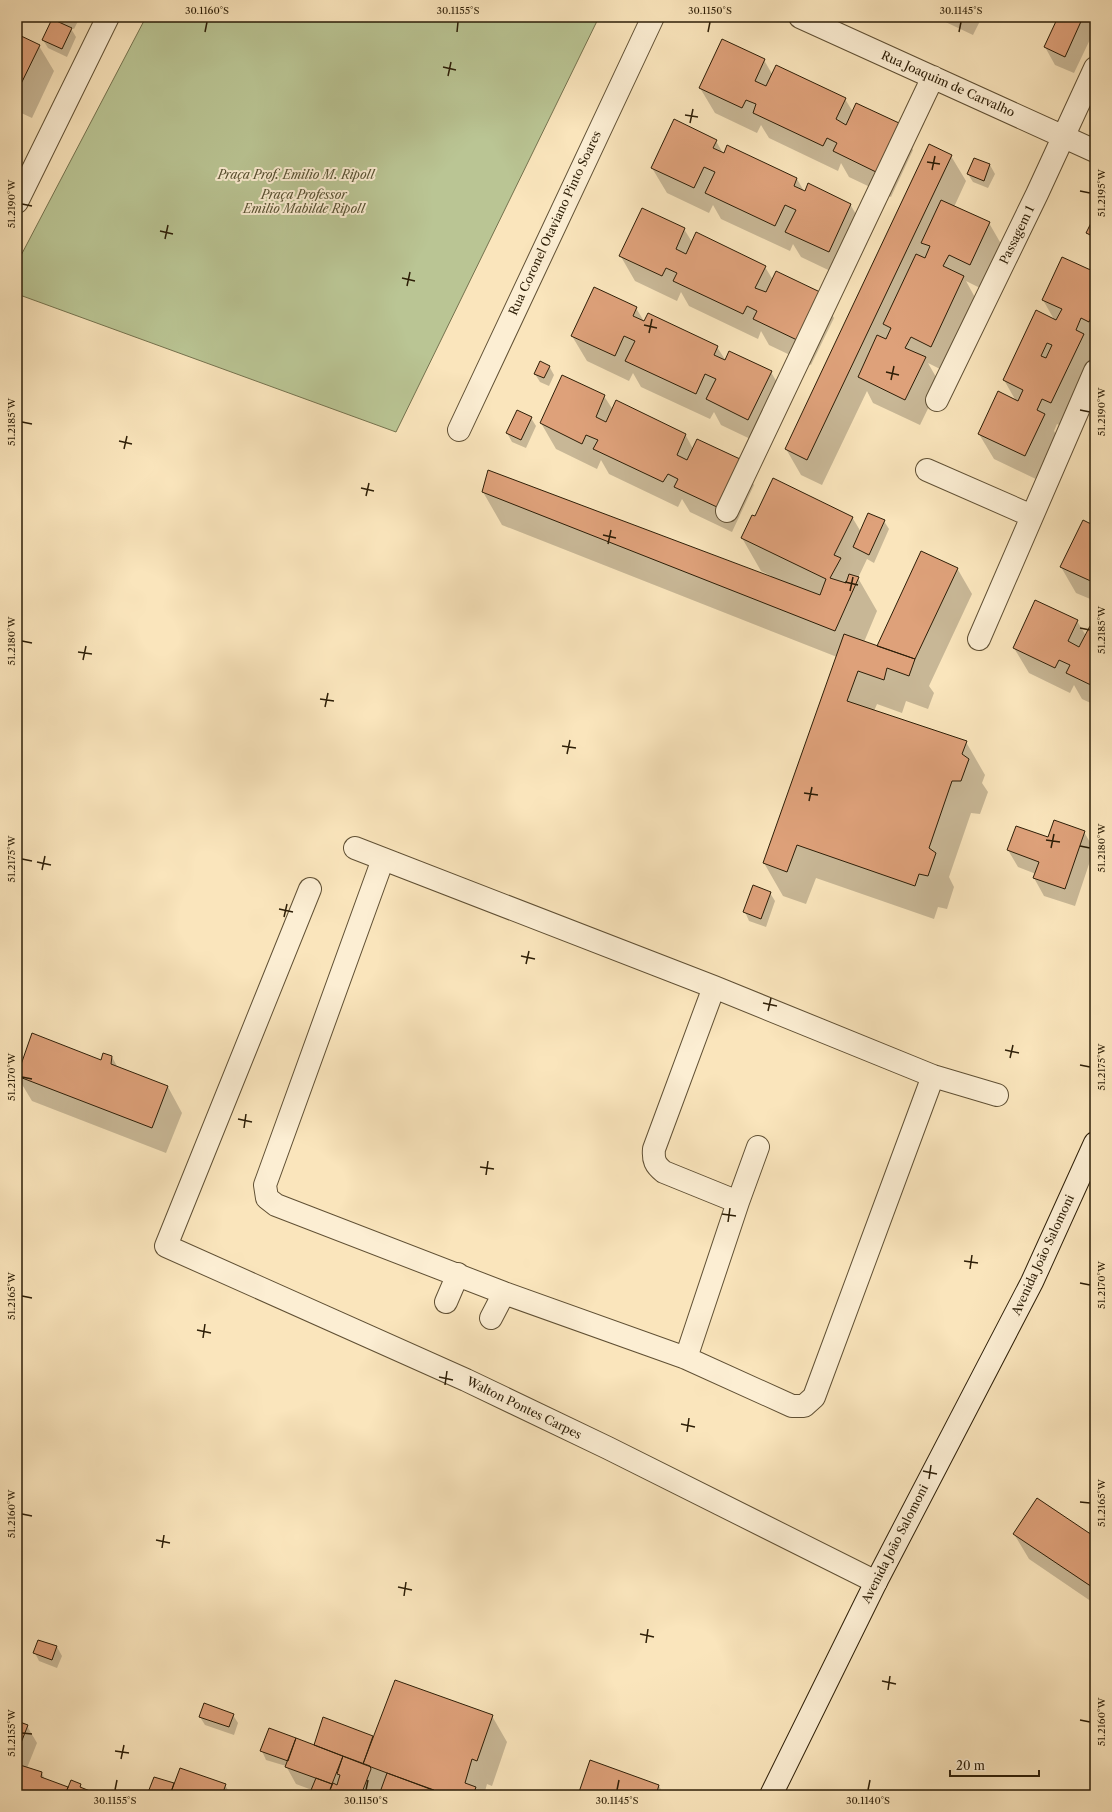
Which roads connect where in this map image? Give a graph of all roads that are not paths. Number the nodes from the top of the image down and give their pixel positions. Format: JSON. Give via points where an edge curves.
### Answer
{"nodes":[{"id":1,"x":108,"y":17,"type":"edge"},
{"id":2,"x":653,"y":17,"type":"edge"},
{"id":3,"x":800,"y":17,"type":"edge"},
{"id":4,"x":1095,"y":68,"type":"edge"},
{"id":5,"x":934,"y":77,"type":"junction"},
{"id":6,"x":1065,"y":136,"type":"junction"},
{"id":7,"x":1095,"y":151,"type":"edge"},
{"id":8,"x":17,"y":202,"type":"edge"},
{"id":9,"x":1095,"y":371,"type":"edge"},
{"id":10,"x":937,"y":400,"type":"dead end"},
{"id":11,"x":458,"y":430,"type":"dead end"},
{"id":12,"x":927,"y":470,"type":"dead end"},
{"id":13,"x":727,"y":510,"type":"dead end"},
{"id":14,"x":1032,"y":516,"type":"junction"},
{"id":15,"x":979,"y":638,"type":"dead end"},
{"id":16,"x":355,"y":848,"type":"dead end"},
{"id":17,"x":383,"y":859,"type":"junction"},
{"id":18,"x":310,"y":889,"type":"dead end"},
{"id":19,"x":714,"y":987,"type":"junction"},
{"id":20,"x":933,"y":1076,"type":"junction"},
{"id":21,"x":997,"y":1095,"type":"dead end"},
{"id":22,"x":1095,"y":1143,"type":"edge"},
{"id":23,"x":758,"y":1147,"type":"dead end"},
{"id":24,"x":738,"y":1202,"type":"junction"},
{"id":25,"x":458,"y":1274,"type":"junction"},
{"id":26,"x":504,"y":1293,"type":"junction"},
{"id":27,"x":446,"y":1302,"type":"dead end"},
{"id":28,"x":491,"y":1318,"type":"dead end"},
{"id":29,"x":686,"y":1358,"type":"junction"},
{"id":30,"x":876,"y":1582,"type":"junction"},
{"id":31,"x":770,"y":1795,"type":"edge"}],
"edges":[{"from":1,"to":8,"type":"street"},
{"from":2,"to":11,"type":"street","name":"Rua Coronel Otaviano Pinto Soares"},
{"from":3,"to":5,"type":"street","name":"Rua Joaquim de Carvalho"},
{"from":4,"to":6,"type":"street","name":"Passagem 1"},
{"from":5,"to":6,"type":"street","name":"Rua Joaquim de Carvalho"},
{"from":5,"to":13,"type":"street"},
{"from":6,"to":7,"type":"street","name":"Rua Joaquim de Carvalho"},
{"from":6,"to":10,"type":"street","name":"Passagem 1"},
{"from":9,"to":14,"type":"street"},
{"from":12,"to":14,"type":"street"},
{"from":14,"to":15,"type":"street"},
{"from":16,"to":17,"type":"street"},
{"from":17,"to":19,"type":"street"},
{"from":17,"to":25,"type":"street","via":[[265,1185],[265,1192],[267,1198],[276,1204]]},
{"from":18,"to":30,"type":"street","name":"Walton Pontes Carpes","via":[[166,1246],[459,1377],[608,1448]]},
{"from":19,"to":20,"type":"street"},
{"from":19,"to":24,"type":"street","via":[[654,1149],[653,1158],[656,1166],[664,1172]]},
{"from":20,"to":21,"type":"street"},
{"from":20,"to":29,"type":"street","via":[[814,1397],[804,1406],[792,1406]]},
{"from":22,"to":30,"type":"street","name":"Avenida João Salomoni","via":[[1032,1282]]},
{"from":23,"to":24,"type":"street"},
{"from":24,"to":29,"type":"street"},
{"from":25,"to":26,"type":"street"},
{"from":25,"to":27,"type":"street"},
{"from":26,"to":28,"type":"street"},
{"from":26,"to":29,"type":"street"},
{"from":30,"to":31,"type":"street","name":"Avenida João Salomoni"}]}
